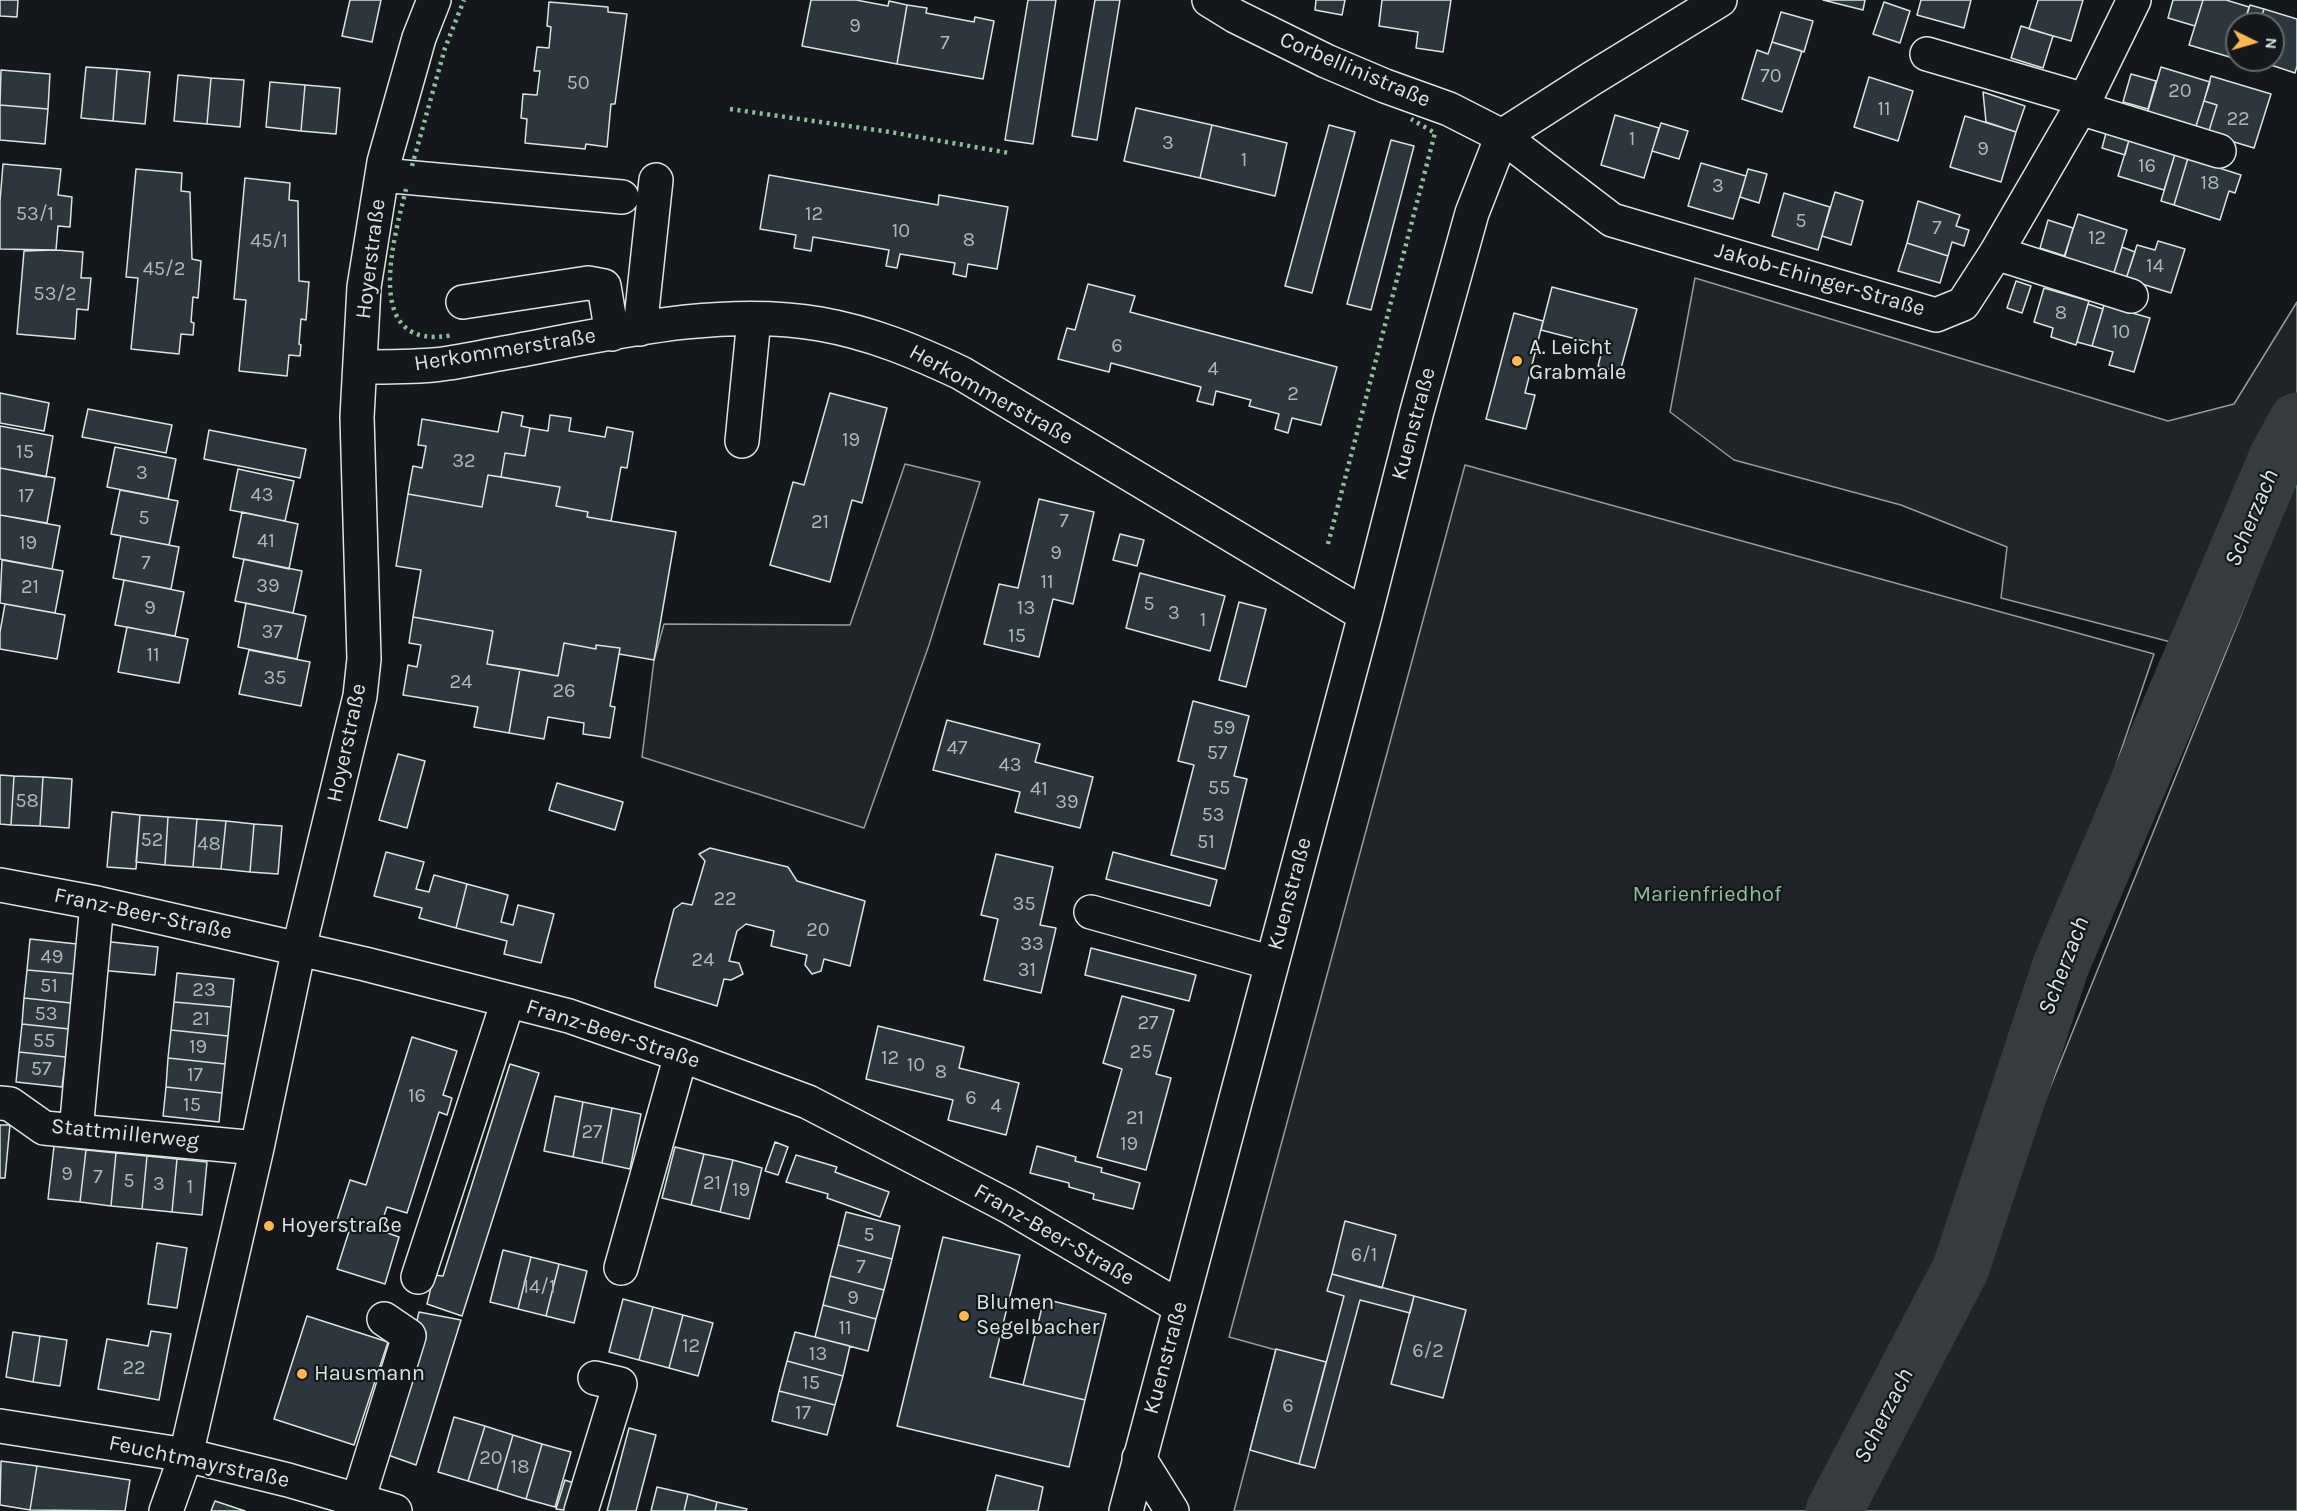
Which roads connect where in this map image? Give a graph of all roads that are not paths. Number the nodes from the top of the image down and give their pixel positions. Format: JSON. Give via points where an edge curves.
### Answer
{"nodes":[{"id":1,"x":434,"y":0,"type":"edge"},
{"id":2,"x":1720,"y":0,"type":"edge"},
{"id":3,"x":2134,"y":0,"type":"edge"},
{"id":4,"x":1228,"y":5,"type":"edge"},
{"id":5,"x":1927,"y":54,"type":"dead end"},
{"id":6,"x":2082,"y":104,"type":"junction"},
{"id":7,"x":1502,"y":136,"type":"junction"},
{"id":8,"x":2219,"y":151,"type":"dead end"},
{"id":9,"x":382,"y":175,"type":"junction"},
{"id":10,"x":656,"y":180,"type":"dead end"},
{"id":11,"x":622,"y":197,"type":"dead end"},
{"id":12,"x":1996,"y":253,"type":"junction"},
{"id":13,"x":2131,"y":296,"type":"dead end"},
{"id":14,"x":463,"y":302,"type":"dead end"},
{"id":15,"x":754,"y":319,"type":"junction"},
{"id":16,"x":626,"y":332,"type":"junction"},
{"id":17,"x":360,"y":367,"type":"junction"},
{"id":18,"x":742,"y":441,"type":"dead end"},
{"id":19,"x":1365,"y":615,"type":"junction"},
{"id":20,"x":0,"y":885,"type":"edge"},
{"id":21,"x":97,"y":903,"type":"junction"},
{"id":22,"x":1090,"y":912,"type":"dead end"},
{"id":23,"x":299,"y":948,"type":"junction"},
{"id":24,"x":1272,"y":963,"type":"junction"},
{"id":25,"x":508,"y":1000,"type":"junction"},
{"id":26,"x":681,"y":1055,"type":"junction"},
{"id":27,"x":0,"y":1103,"type":"edge"},
{"id":28,"x":76,"y":1131,"type":"junction"},
{"id":29,"x":256,"y":1148,"type":"junction"},
{"id":30,"x":621,"y":1268,"type":"dead end"},
{"id":31,"x":418,"y":1277,"type":"dead end"},
{"id":32,"x":1180,"y":1307,"type":"junction"},
{"id":33,"x":384,"y":1319,"type":"dead end"},
{"id":34,"x":595,"y":1378,"type":"dead end"},
{"id":35,"x":0,"y":1426,"type":"edge"},
{"id":36,"x":186,"y":1455,"type":"junction"},
{"id":37,"x":1139,"y":1458,"type":"junction"},
{"id":38,"x":358,"y":1500,"type":"junction"},
{"id":39,"x":166,"y":1511,"type":"edge"},
{"id":40,"x":394,"y":1511,"type":"edge"},
{"id":41,"x":581,"y":1511,"type":"edge"},
{"id":42,"x":1126,"y":1511,"type":"edge"},
{"id":43,"x":1172,"y":1511,"type":"edge"}],
"edges":[{"from":1,"to":9,"type":"street","name":"Hoyerstraße","via":[[419,38]]},
{"from":2,"to":7,"type":"street"},
{"from":3,"to":6,"type":"street","name":"Jakob-Ehinger-Straße"},
{"from":4,"to":7,"type":"street","name":"Corbellinistraße","via":[[1326,62],[1449,109]]},
{"from":5,"to":6,"type":"street"},
{"from":6,"to":8,"type":"street"},
{"from":6,"to":12,"type":"street","name":"Jakob-Ehinger-Straße"},
{"from":7,"to":12,"type":"street","name":"Jakob-Ehinger-Straße","via":[[1612,220],[1936,315],[1963,304]]},
{"from":7,"to":19,"type":"street","name":"Kuenstraße","via":[[1469,224]]},
{"from":9,"to":11,"type":"street"},
{"from":9,"to":17,"type":"street","name":"Hoyerstraße","via":[[364,287]]},
{"from":10,"to":16,"type":"street"},
{"from":12,"to":13,"type":"street"},
{"from":14,"to":16,"type":"street","via":[[588,283],[604,286]]},
{"from":15,"to":16,"type":"street","name":"Herkommerstraße"},
{"from":15,"to":18,"type":"street"},
{"from":15,"to":19,"type":"street","name":"Herkommerstraße","via":[[818,323],[864,333],[906,347],[961,373]]},
{"from":16,"to":17,"type":"street","name":"Herkommerstraße","via":[[434,365]]},
{"from":17,"to":23,"type":"street","name":"Hoyerstraße","via":[[357,417],[364,659],[360,696]]},
{"from":19,"to":24,"type":"street","name":"Kuenstraße"},
{"from":20,"to":21,"type":"street","name":"Franz-Beer-Straße"},
{"from":21,"to":23,"type":"street","name":"Franz-Beer-Straße"},
{"from":21,"to":28,"type":"street"},
{"from":22,"to":24,"type":"street","name":"Kuenstraße"},
{"from":23,"to":25,"type":"street","name":"Franz-Beer-Straße"},
{"from":23,"to":29,"type":"street","name":"Hoyerstraße"},
{"from":24,"to":32,"type":"street","name":"Kuenstraße"},
{"from":25,"to":26,"type":"street","name":"Franz-Beer-Straße","via":[[569,1016]]},
{"from":25,"to":31,"type":"street"},
{"from":26,"to":30,"type":"street"},
{"from":26,"to":32,"type":"street","name":"Franz-Beer-Straße","via":[[808,1102],[1008,1206]]},
{"from":27,"to":28,"type":"street","name":"Stattmillerweg","via":[[10,1104],[44,1128]]},
{"from":28,"to":29,"type":"street","name":"Stattmillerweg"},
{"from":29,"to":36,"type":"street","name":"Hoyerstraße"},
{"from":32,"to":37,"type":"street","name":"Kuenstraße"},
{"from":33,"to":38,"type":"street","via":[[409,1336]]},
{"from":34,"to":41,"type":"street","via":[[620,1384]]},
{"from":35,"to":36,"type":"street","name":"Feuchtmayrstraße"},
{"from":36,"to":38,"type":"street","name":"Feuchtmayrstraße"},
{"from":36,"to":39,"type":"street","name":"Hoyerstraße"},
{"from":37,"to":42,"type":"street","name":"Kuenstraße"},
{"from":37,"to":43,"type":"street"},
{"from":38,"to":40,"type":"street","name":"Feuchtmayrstraße"}]}
